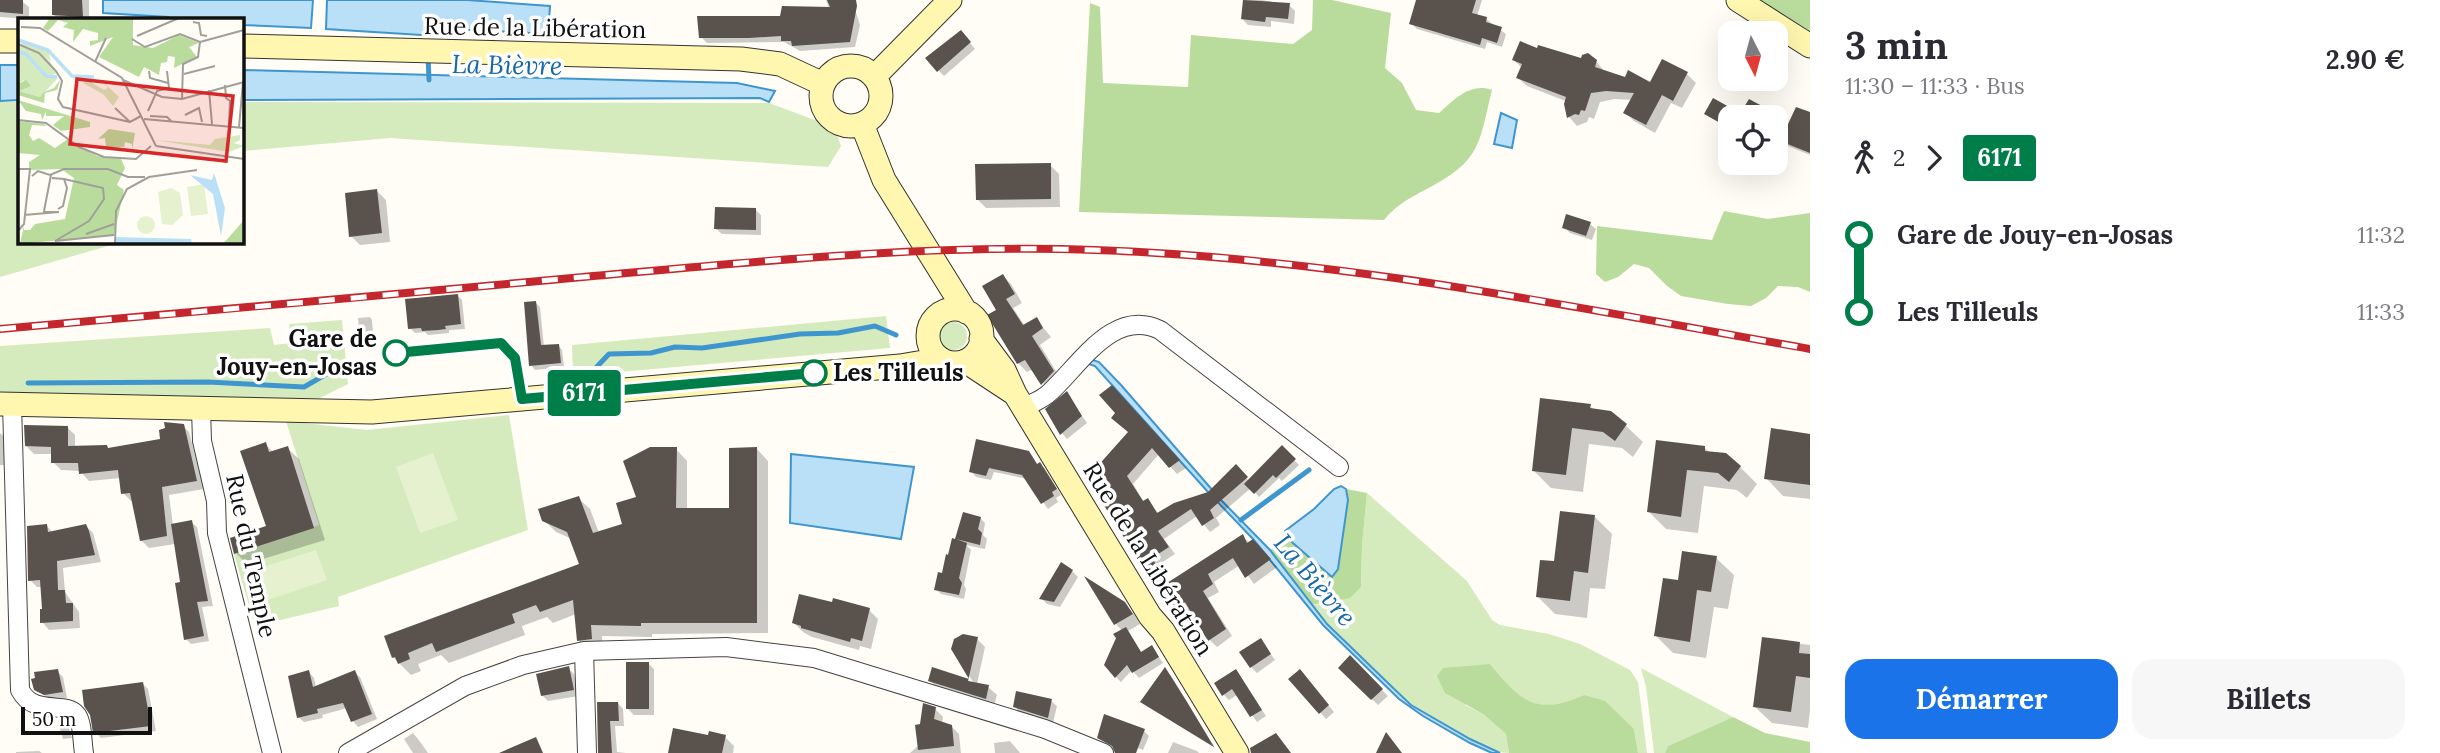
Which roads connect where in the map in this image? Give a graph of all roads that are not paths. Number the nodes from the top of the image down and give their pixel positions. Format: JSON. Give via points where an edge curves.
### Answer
{"nodes":[{"id":1,"x":950,"y":0,"type":"edge"},
{"id":2,"x":1738,"y":0,"type":"edge"},
{"id":3,"x":0,"y":41,"type":"edge"},
{"id":4,"x":18,"y":41,"type":"edge"},
{"id":5,"x":243,"y":46,"type":"edge"},
{"id":6,"x":1810,"y":46,"type":"edge"},
{"id":7,"x":874,"y":77,"type":"junction"},
{"id":8,"x":823,"y":84,"type":"junction"},
{"id":9,"x":862,"y":124,"type":"junction"},
{"id":10,"x":928,"y":250,"type":"junction"},
{"id":11,"x":966,"y":312,"type":"junction"},
{"id":12,"x":932,"y":324,"type":"junction"},
{"id":13,"x":981,"y":339,"type":"junction"},
{"id":14,"x":941,"y":359,"type":"junction"},
{"id":15,"x":965,"y":361,"type":"junction"},
{"id":16,"x":880,"y":367,"type":"junction"},
{"id":17,"x":1019,"y":401,"type":"junction"},
{"id":18,"x":6,"y":404,"type":"edge"},
{"id":19,"x":201,"y":409,"type":"junction"},
{"id":20,"x":1339,"y":467,"type":"dead end"},
{"id":21,"x":584,"y":651,"type":"junction"},
{"id":22,"x":84,"y":753,"type":"edge"},
{"id":23,"x":272,"y":753,"type":"edge"},
{"id":24,"x":348,"y":753,"type":"edge"},
{"id":25,"x":587,"y":753,"type":"edge"},
{"id":26,"x":1104,"y":753,"type":"edge"},
{"id":27,"x":1237,"y":753,"type":"edge"}],
"edges":[{"from":1,"to":7,"type":"main road"},
{"from":2,"to":6,"type":"main road"},
{"from":3,"to":4,"type":"main road"},
{"from":5,"to":8,"type":"main road","name":"Rue de la Libération","via":[[741,59],[780,64]]},
{"from":7,"to":8,"type":"main road","via":[[859,67],[842,67]]},
{"from":7,"to":9,"type":"main road","via":[[881,101],[874,115]]},
{"from":8,"to":9,"type":"main road","via":[[822,107],[832,120],[846,126]]},
{"from":9,"to":10,"type":"main road","via":[[884,180]]},
{"from":10,"to":11,"type":"main road"},
{"from":10,"to":12,"type":"main road"},
{"from":11,"to":12,"type":"main road","via":[[950,309]]},
{"from":11,"to":13,"type":"main road","via":[[979,324]]},
{"from":12,"to":14,"type":"main road","via":[[931,348]]},
{"from":12,"to":16,"type":"main road","via":[[911,347]]},
{"from":13,"to":15,"type":"main road","via":[[974,355]]},
{"from":13,"to":17,"type":"main road","name":"Rue de la Libération"},
{"from":14,"to":15,"type":"main road"},
{"from":14,"to":16,"type":"main road"},
{"from":15,"to":17,"type":"main road","name":"Rue de la Libération"},
{"from":16,"to":19,"type":"main road","via":[[761,377],[725,390],[684,395],[633,388],[372,412]]},
{"from":17,"to":20,"type":"street","via":[[1046,396],[1107,335],[1147,324]]},
{"from":17,"to":27,"type":"main road","name":"Rue de la Libération"},
{"from":18,"to":19,"type":"main road"},
{"from":18,"to":22,"type":"street","via":[[20,690],[24,699],[34,704],[78,716]]},
{"from":19,"to":23,"type":"street","name":"Rue du Temple","via":[[217,533]]},
{"from":21,"to":24,"type":"street","via":[[523,665],[465,686]]},
{"from":21,"to":25,"type":"street"},
{"from":21,"to":26,"type":"street","via":[[726,647],[814,658],[1045,729]]}]}
